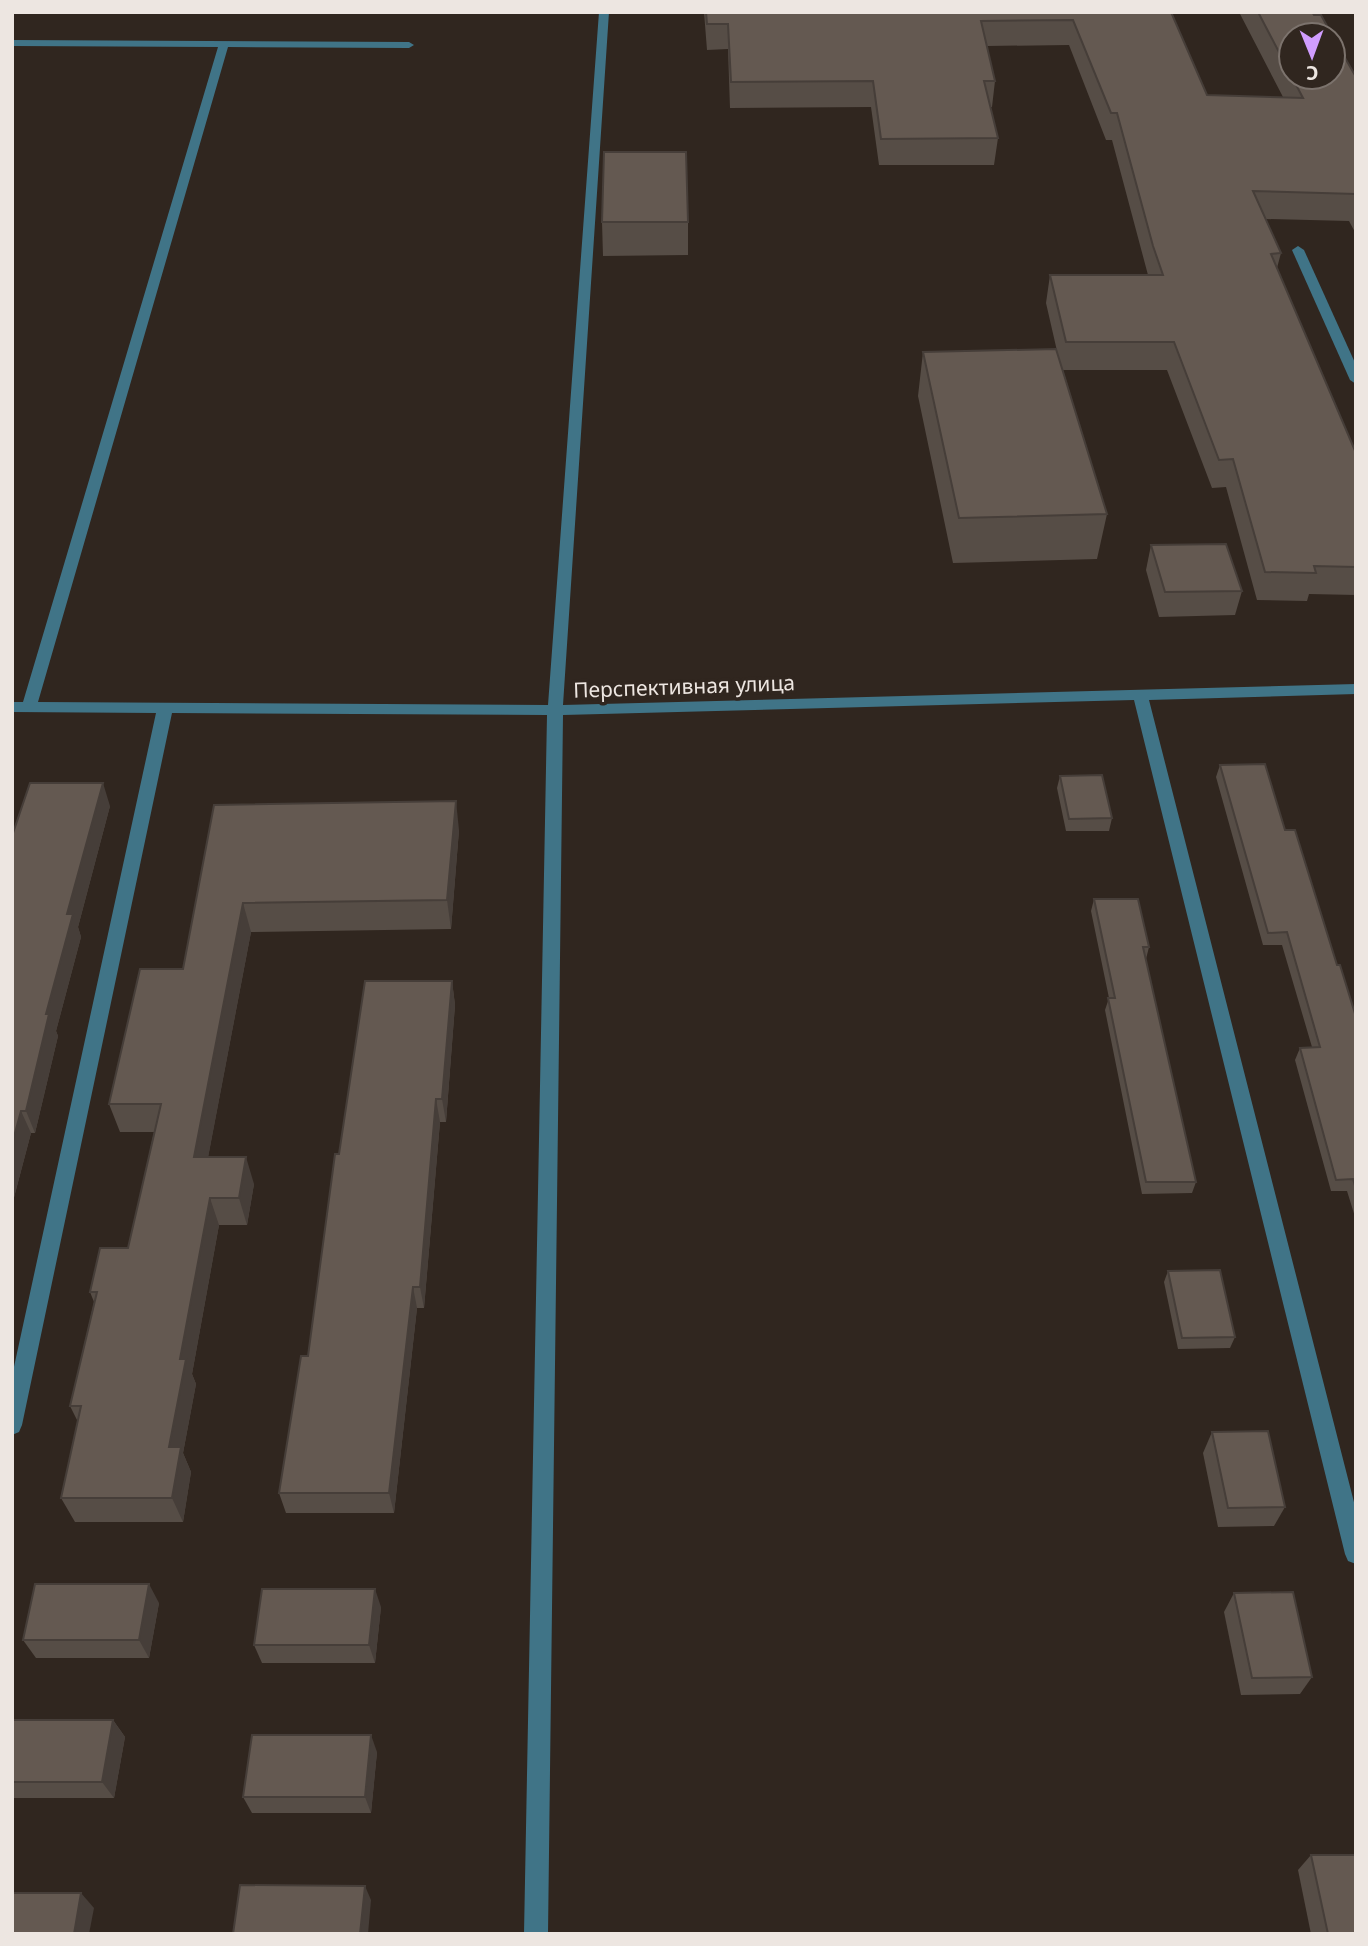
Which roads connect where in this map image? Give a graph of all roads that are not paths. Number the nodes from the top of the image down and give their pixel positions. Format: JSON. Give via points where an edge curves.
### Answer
{"nodes":[{"id":1,"x":604,"y":12,"type":"edge"},
{"id":2,"x":12,"y":43,"type":"edge"},
{"id":3,"x":224,"y":44,"type":"junction"},
{"id":4,"x":409,"y":45,"type":"dead end"},
{"id":5,"x":1297,"y":250,"type":"dead end"},
{"id":6,"x":1356,"y":380,"type":"edge"},
{"id":7,"x":1356,"y":689,"type":"edge"},
{"id":8,"x":1140,"y":695,"type":"junction"},
{"id":9,"x":12,"y":707,"type":"edge"},
{"id":10,"x":29,"y":707,"type":"junction"},
{"id":11,"x":165,"y":708,"type":"junction"},
{"id":12,"x":555,"y":710,"type":"junction"},
{"id":13,"x":12,"y":1425,"type":"edge"},
{"id":14,"x":1356,"y":1554,"type":"edge"},
{"id":15,"x":536,"y":1934,"type":"edge"}],
"edges":[{"from":1,"to":12,"type":"street"},
{"from":2,"to":3,"type":"street"},
{"from":3,"to":4,"type":"street"},
{"from":3,"to":10,"type":"street"},
{"from":5,"to":6,"type":"street"},
{"from":7,"to":8,"type":"street","name":"Перспективная улица"},
{"from":8,"to":12,"type":"street","name":"Перспективная улица"},
{"from":8,"to":14,"type":"street"},
{"from":9,"to":10,"type":"street","name":"Перспективная улица"},
{"from":10,"to":11,"type":"street","name":"Перспективная улица"},
{"from":11,"to":12,"type":"street","name":"Перспективная улица"},
{"from":11,"to":13,"type":"street"},
{"from":12,"to":15,"type":"street"}]}
